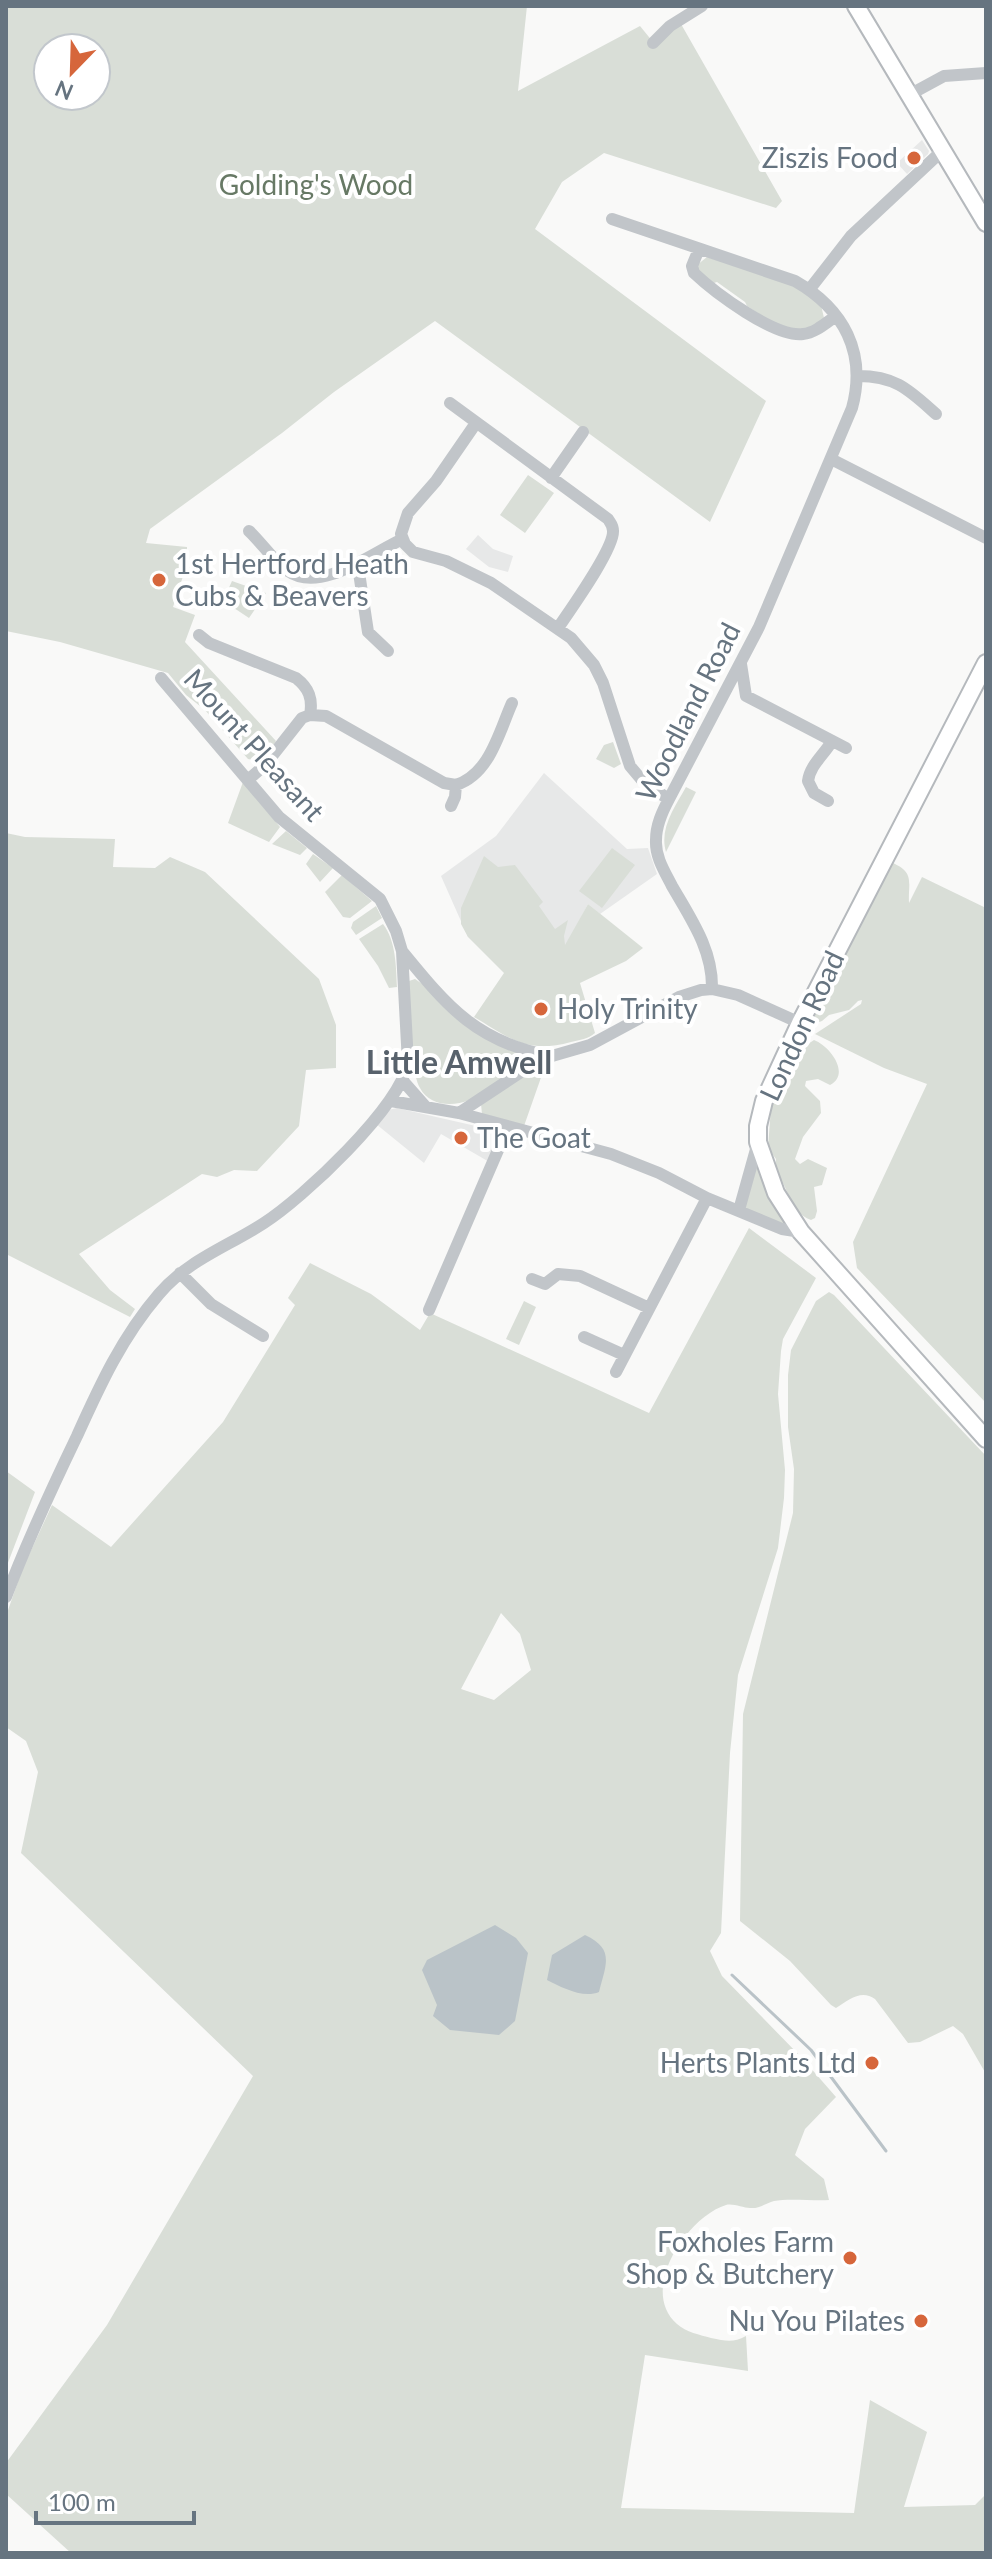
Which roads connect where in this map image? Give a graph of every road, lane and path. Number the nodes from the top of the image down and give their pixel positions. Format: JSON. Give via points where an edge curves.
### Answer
{"nodes":[{"id":1,"x":702,"y":6,"type":"edge"},
{"id":2,"x":856,"y":6,"type":"edge"},
{"id":3,"x":653,"y":43,"type":"dead end"},
{"id":4,"x":986,"y":73,"type":"edge"},
{"id":5,"x":909,"y":95,"type":"junction"},
{"id":6,"x":943,"y":150,"type":"junction"},
{"id":7,"x":612,"y":219,"type":"dead end"},
{"id":8,"x":986,"y":223,"type":"edge"},
{"id":9,"x":699,"y":249,"type":"junction"},
{"id":10,"x":809,"y":290,"type":"junction"},
{"id":11,"x":836,"y":316,"type":"junction"},
{"id":12,"x":858,"y":376,"type":"junction"},
{"id":13,"x":450,"y":403,"type":"dead end"},
{"id":14,"x":936,"y":414,"type":"dead end"},
{"id":15,"x":476,"y":423,"type":"junction"},
{"id":16,"x":583,"y":432,"type":"dead end"},
{"id":17,"x":831,"y":459,"type":"junction"},
{"id":18,"x":551,"y":478,"type":"junction"},
{"id":19,"x":249,"y":531,"type":"dead end"},
{"id":20,"x":986,"y":538,"type":"edge"},
{"id":21,"x":403,"y":539,"type":"junction"},
{"id":22,"x":358,"y":566,"type":"junction"},
{"id":23,"x":558,"y":628,"type":"junction"},
{"id":24,"x":199,"y":635,"type":"dead end"},
{"id":25,"x":388,"y":651,"type":"dead end"},
{"id":26,"x":986,"y":663,"type":"edge"},
{"id":27,"x":741,"y":664,"type":"junction"},
{"id":28,"x":161,"y":678,"type":"dead end"},
{"id":29,"x":746,"y":696,"type":"junction"},
{"id":30,"x":512,"y":703,"type":"dead end"},
{"id":31,"x":717,"y":709,"type":"junction"},
{"id":32,"x":310,"y":715,"type":"junction"},
{"id":33,"x":832,"y":741,"type":"junction"},
{"id":34,"x":846,"y":748,"type":"dead end"},
{"id":35,"x":249,"y":779,"type":"junction"},
{"id":36,"x":456,"y":785,"type":"junction"},
{"id":37,"x":669,"y":799,"type":"junction"},
{"id":38,"x":828,"y":801,"type":"dead end"},
{"id":39,"x":451,"y":806,"type":"dead end"},
{"id":40,"x":402,"y":951,"type":"junction"},
{"id":41,"x":712,"y":989,"type":"junction"},
{"id":42,"x":800,"y":1023,"type":"junction"},
{"id":43,"x":552,"y":1056,"type":"junction"},
{"id":44,"x":403,"y":1081,"type":"junction"},
{"id":45,"x":391,"y":1101,"type":"junction"},
{"id":46,"x":425,"y":1106,"type":"junction"},
{"id":47,"x":459,"y":1113,"type":"junction"},
{"id":48,"x":508,"y":1127,"type":"junction"},
{"id":49,"x":758,"y":1142,"type":"junction"},
{"id":50,"x":707,"y":1198,"type":"junction"},
{"id":51,"x":739,"y":1210,"type":"junction"},
{"id":52,"x":801,"y":1232,"type":"junction"},
{"id":53,"x":180,"y":1273,"type":"junction"},
{"id":54,"x":532,"y":1279,"type":"dead end"},
{"id":55,"x":649,"y":1308,"type":"junction"},
{"id":56,"x":429,"y":1310,"type":"dead end"},
{"id":57,"x":263,"y":1336,"type":"dead end"},
{"id":58,"x":584,"y":1337,"type":"dead end"},
{"id":59,"x":624,"y":1355,"type":"junction"},
{"id":60,"x":616,"y":1372,"type":"dead end"},
{"id":61,"x":986,"y":1439,"type":"edge"},
{"id":62,"x":6,"y":1597,"type":"edge"}],
"edges":[{"from":1,"to":3,"type":"street"},
{"from":2,"to":5,"type":"main road"},
{"from":4,"to":5,"type":"street","via":[[944,76]]},
{"from":5,"to":6,"type":"main road"},
{"from":6,"to":8,"type":"main road"},
{"from":6,"to":10,"type":"street","via":[[851,236]]},
{"from":7,"to":9,"type":"street"},
{"from":9,"to":10,"type":"street"},
{"from":9,"to":11,"type":"street","via":[[694,273],[773,330],[809,333]]},
{"from":10,"to":11,"type":"street"},
{"from":11,"to":12,"type":"street","via":[[852,342]]},
{"from":12,"to":14,"type":"street","via":[[900,384]]},
{"from":12,"to":17,"type":"street","name":"Woodland Road","via":[[852,408]]},
{"from":13,"to":15,"type":"street"},
{"from":15,"to":18,"type":"street"},
{"from":15,"to":21,"type":"street","via":[[408,513]]},
{"from":16,"to":18,"type":"street"},
{"from":17,"to":20,"type":"street"},
{"from":17,"to":27,"type":"street","name":"Woodland Road"},
{"from":18,"to":23,"type":"street","via":[[608,519],[613,531]]},
{"from":19,"to":22,"type":"street","via":[[283,568],[300,577]]},
{"from":21,"to":22,"type":"street"},
{"from":21,"to":23,"type":"street","via":[[413,552],[468,571]]},
{"from":22,"to":25,"type":"street","via":[[368,632]]},
{"from":23,"to":37,"type":"street","via":[[581,648],[603,683],[630,766],[646,785]]},
{"from":24,"to":32,"type":"street","via":[[296,678],[311,698]]},
{"from":26,"to":42,"type":"main road","name":"London Road"},
{"from":27,"to":29,"type":"street"},
{"from":27,"to":31,"type":"street","name":"Woodland Road"},
{"from":28,"to":35,"type":"street","name":"Mount Pleasant"},
{"from":29,"to":31,"type":"street"},
{"from":29,"to":33,"type":"street"},
{"from":30,"to":36,"type":"street","via":[[480,771]]},
{"from":31,"to":37,"type":"street","name":"Woodland Road"},
{"from":32,"to":35,"type":"street"},
{"from":32,"to":36,"type":"street","via":[[326,716]]},
{"from":33,"to":34,"type":"street"},
{"from":33,"to":38,"type":"street","via":[[808,781],[814,793]]},
{"from":35,"to":40,"type":"street","name":"Mount Pleasant","via":[[279,817],[376,894]]},
{"from":36,"to":39,"type":"street"},
{"from":37,"to":41,"type":"street","name":"Woodland Road","via":[[657,826],[656,848],[707,949]]},
{"from":40,"to":43,"type":"street","name":"Mount Pleasant","via":[[454,1012],[524,1050]]},
{"from":40,"to":44,"type":"street","name":"Mount Pleasant","via":[[409,1053]]},
{"from":41,"to":42,"type":"street"},
{"from":41,"to":43,"type":"street","via":[[679,997],[590,1045]]},
{"from":42,"to":49,"type":"main road","name":"London Road","via":[[764,1101]]},
{"from":43,"to":47,"type":"street"},
{"from":44,"to":45,"type":"street"},
{"from":44,"to":46,"type":"street"},
{"from":45,"to":46,"type":"street"},
{"from":45,"to":53,"type":"street","via":[[329,1169],[271,1218]]},
{"from":46,"to":47,"type":"street"},
{"from":47,"to":48,"type":"street"},
{"from":48,"to":50,"type":"street","via":[[621,1158]]},
{"from":48,"to":56,"type":"street"},
{"from":49,"to":51,"type":"street"},
{"from":49,"to":52,"type":"main road","name":"London Road","via":[[776,1193]]},
{"from":50,"to":51,"type":"street"},
{"from":50,"to":55,"type":"street"},
{"from":51,"to":52,"type":"street"},
{"from":52,"to":61,"type":"main road","name":"London Road"},
{"from":53,"to":57,"type":"street","via":[[211,1304]]},
{"from":53,"to":62,"type":"street","via":[[138,1320],[106,1371],[29,1535]]},
{"from":54,"to":55,"type":"street","via":[[545,1284],[558,1274],[580,1276]]},
{"from":55,"to":59,"type":"street"},
{"from":58,"to":59,"type":"street"},
{"from":59,"to":60,"type":"street"}]}
